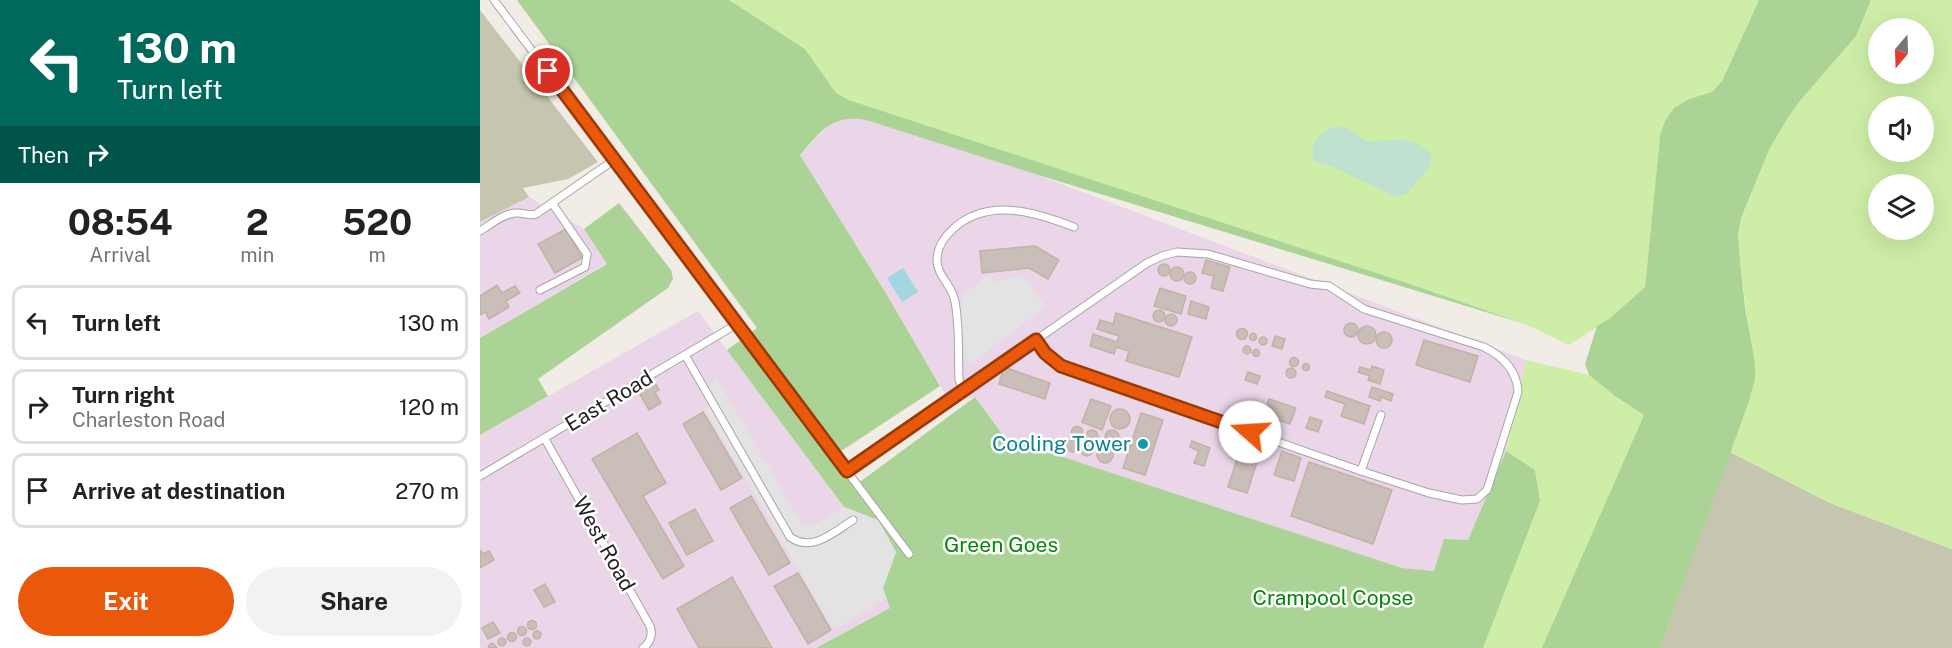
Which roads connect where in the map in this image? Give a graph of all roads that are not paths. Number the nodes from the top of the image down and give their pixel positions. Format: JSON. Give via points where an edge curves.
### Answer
{"nodes":[{"id":1,"x":494,"y":0,"type":"edge"},
{"id":2,"x":614,"y":160,"type":"junction"},
{"id":3,"x":552,"y":203,"type":"junction"},
{"id":4,"x":1074,"y":227,"type":"dead end"},
{"id":5,"x":480,"y":231,"type":"edge"},
{"id":6,"x":540,"y":290,"type":"dead end"},
{"id":7,"x":737,"y":324,"type":"junction"},
{"id":8,"x":1036,"y":340,"type":"junction"},
{"id":9,"x":685,"y":355,"type":"junction"},
{"id":10,"x":964,"y":390,"type":"junction"},
{"id":11,"x":1381,"y":415,"type":"dead end"},
{"id":12,"x":545,"y":439,"type":"junction"},
{"id":13,"x":847,"y":471,"type":"junction"},
{"id":14,"x":1361,"y":471,"type":"junction"},
{"id":15,"x":480,"y":476,"type":"edge"},
{"id":16,"x":853,"y":520,"type":"dead end"},
{"id":17,"x":909,"y":554,"type":"dead end"},
{"id":18,"x":643,"y":648,"type":"edge"}],
"edges":[{"from":1,"to":2,"type":"lane"},
{"from":2,"to":3,"type":"lane"},
{"from":2,"to":7,"type":"lane"},
{"from":3,"to":5,"type":"lane","via":[[532,216],[510,214]]},
{"from":3,"to":6,"type":"lane","via":[[588,259],[585,267]]},
{"from":4,"to":10,"type":"lane","via":[[1019,210],[996,210],[967,218],[940,243],[936,264],[955,300],[959,380]]},
{"from":7,"to":9,"type":"lane","name":"East Road"},
{"from":7,"to":13,"type":"lane"},
{"from":8,"to":10,"type":"lane"},
{"from":8,"to":14,"type":"lane","via":[[1061,366]]},
{"from":8,"to":14,"type":"lane","via":[[1147,263],[1188,252],[1329,286],[1364,309],[1484,347],[1509,365],[1518,393],[1483,495],[1470,500],[1453,499]]},
{"from":9,"to":12,"type":"lane","name":"East Road"},
{"from":9,"to":16,"type":"lane","via":[[790,537],[805,543],[817,542]]},
{"from":10,"to":13,"type":"lane"},
{"from":11,"to":14,"type":"lane"},
{"from":12,"to":15,"type":"lane","name":"East Road"},
{"from":12,"to":18,"type":"lane","name":"West Road","via":[[650,626],[652,635]]},
{"from":13,"to":17,"type":"lane"}]}
